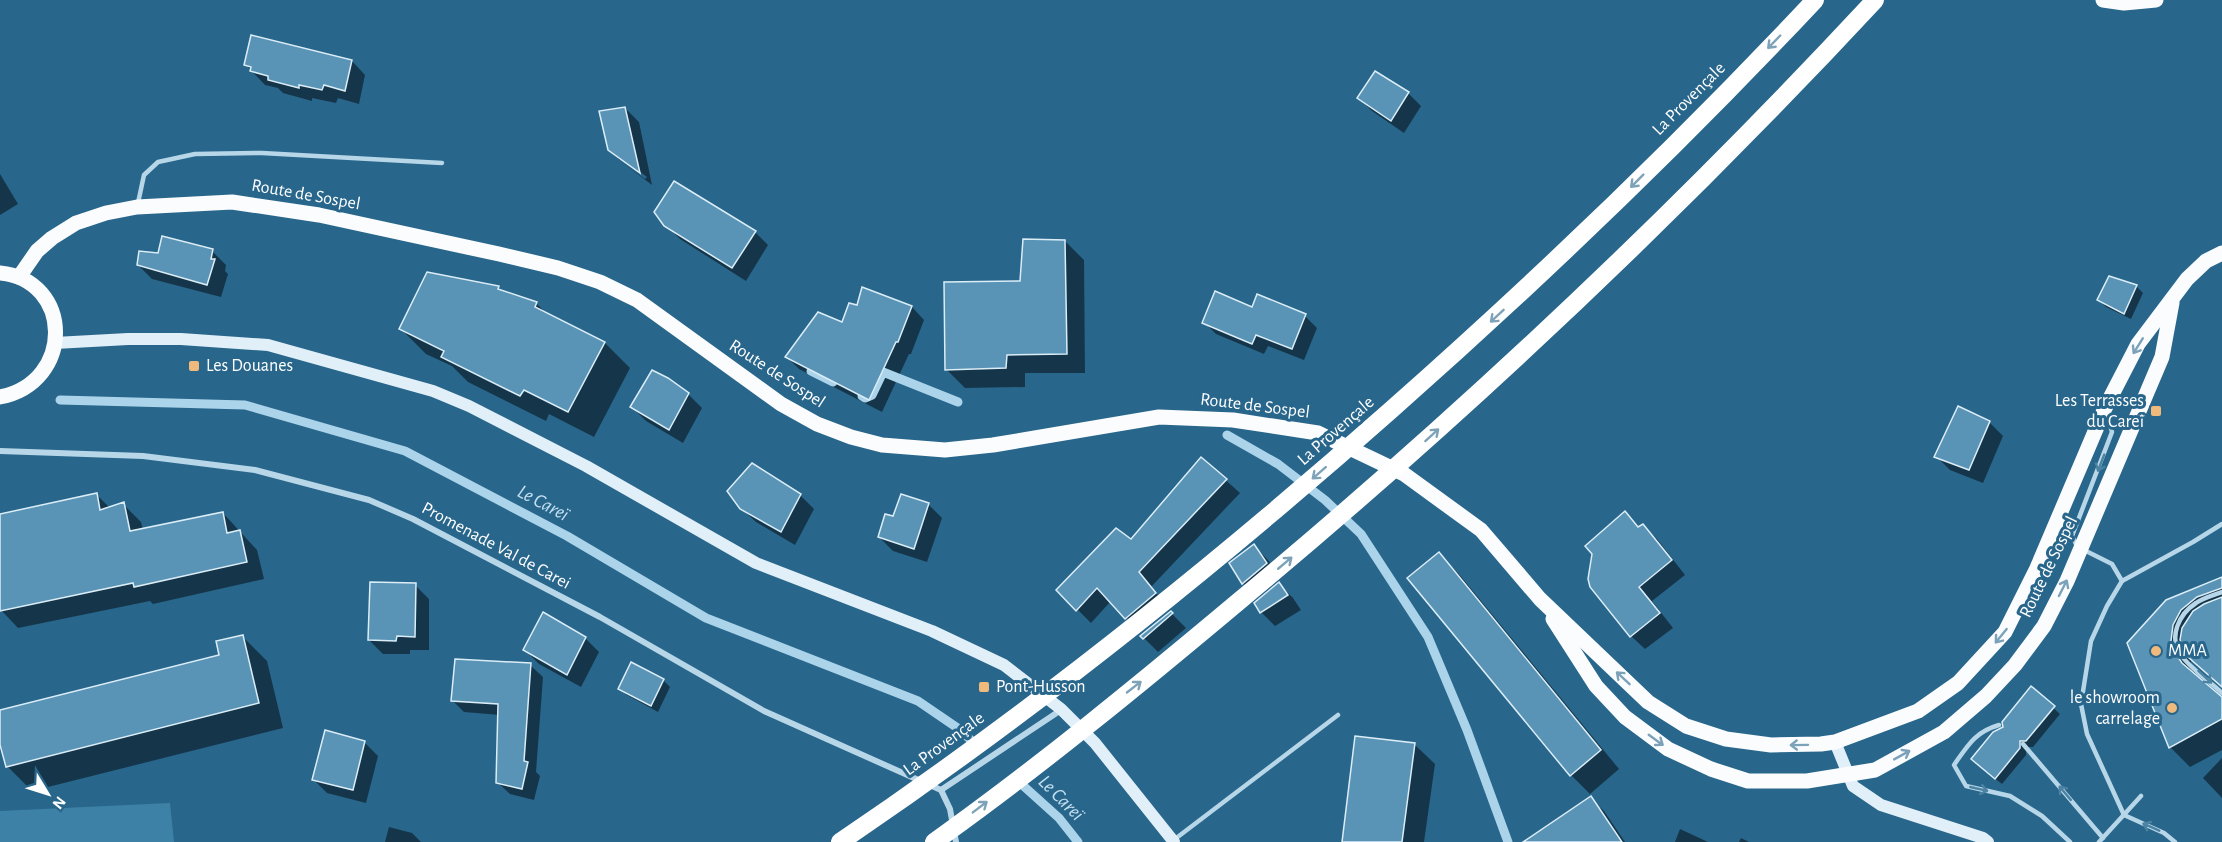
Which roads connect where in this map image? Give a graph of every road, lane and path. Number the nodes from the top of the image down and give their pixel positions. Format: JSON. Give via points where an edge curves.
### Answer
{"nodes":[{"id":1,"x":1815,"y":0,"type":"edge"},
{"id":2,"x":1875,"y":0,"type":"edge"},
{"id":3,"x":2103,"y":0,"type":"edge"},
{"id":4,"x":2156,"y":0,"type":"edge"},
{"id":5,"x":442,"y":163,"type":"dead end"},
{"id":6,"x":137,"y":207,"type":"junction"},
{"id":7,"x":2222,"y":253,"type":"edge"},
{"id":8,"x":0,"y":273,"type":"edge"},
{"id":9,"x":19,"y":277,"type":"junction"},
{"id":10,"x":2172,"y":299,"type":"junction"},
{"id":11,"x":55,"y":343,"type":"junction"},
{"id":12,"x":0,"y":397,"type":"edge"},
{"id":13,"x":2104,"y":408,"type":"junction"},
{"id":14,"x":0,"y":451,"type":"edge"},
{"id":15,"x":2222,"y":524,"type":"edge"},
{"id":16,"x":2081,"y":549,"type":"junction"},
{"id":17,"x":2122,"y":581,"type":"junction"},
{"id":18,"x":2222,"y":592,"type":"edge"},
{"id":19,"x":1540,"y":599,"type":"junction"},
{"id":20,"x":2222,"y":693,"type":"edge"},
{"id":21,"x":1061,"y":709,"type":"junction"},
{"id":22,"x":1338,"y":715,"type":"dead end"},
{"id":23,"x":1999,"y":725,"type":"dead end"},
{"id":24,"x":1835,"y":742,"type":"junction"},
{"id":25,"x":2023,"y":744,"type":"dead end"},
{"id":26,"x":1848,"y":774,"type":"junction"},
{"id":27,"x":941,"y":790,"type":"junction"},
{"id":28,"x":2141,"y":796,"type":"dead end"},
{"id":29,"x":2124,"y":815,"type":"junction"},
{"id":30,"x":2101,"y":840,"type":"edge"},
{"id":31,"x":1173,"y":841,"type":"edge"},
{"id":32,"x":840,"y":842,"type":"edge"},
{"id":33,"x":934,"y":842,"type":"edge"},
{"id":34,"x":956,"y":842,"type":"edge"},
{"id":35,"x":1989,"y":842,"type":"edge"},
{"id":36,"x":2070,"y":842,"type":"edge"},
{"id":37,"x":2175,"y":842,"type":"edge"}],
"edges":[{"from":1,"to":32,"type":"highway","name":"La Provençale","one_way":true,"bridge":true,"via":[[1573,245],[1291,499],[1083,667]]},
{"from":33,"to":2,"type":"highway","one_way":true,"bridge":true,"via":[[1173,657],[1406,458],[1621,260]]},
{"from":3,"to":4,"type":"main road"},
{"from":5,"to":6,"type":"lane","via":[[262,153],[195,154],[158,162],[144,175]]},
{"from":6,"to":9,"type":"main road","name":"Route de Sospel","via":[[76,223],[37,250]]},
{"from":6,"to":19,"type":"main road","name":"Route de Sospel","via":[[232,202],[275,208],[558,268],[637,300],[781,405],[816,424],[882,445],[945,450],[1159,417],[1233,420],[1318,433],[1404,474],[1480,530]]},
{"from":7,"to":10,"type":"main road","name":"Route de Sospel","via":[[2206,261]]},
{"from":8,"to":9,"type":"main road"},
{"from":9,"to":11,"type":"main road","via":[[48,304],[56,330]]},
{"from":10,"to":13,"type":"main road","name":"Route de Sospel","one_way":true,"via":[[2138,344]]},
{"from":10,"to":16,"type":"main road","name":"Route de Sospel","via":[[2162,357]]},
{"from":11,"to":12,"type":"main road","via":[[46,369],[37,379]]},
{"from":11,"to":21,"type":"street","via":[[181,339],[268,345],[433,391],[586,466],[756,563],[983,654]]},
{"from":13,"to":16,"type":"lane","one_way":true,"via":[[2112,432],[2072,536]]},
{"from":13,"to":24,"type":"main road","name":"Route de Sospel","one_way":true,"via":[[2037,568],[2005,632],[1958,683],[1918,711]]},
{"from":14,"to":27,"type":"street","name":"Promenade Val de Carei","via":[[143,456],[244,468],[369,500],[600,617],[764,711]]},
{"from":15,"to":17,"type":"lane"},
{"from":16,"to":17,"type":"lane","via":[[2112,564]]},
{"from":26,"to":16,"type":"main road","name":"Route de Sospel","one_way":true,"via":[[1875,770],[1944,732],[1986,696],[2044,626]]},
{"from":17,"to":29,"type":"lane","via":[[2091,641],[2081,704],[2086,734]]},
{"from":18,"to":20,"type":"lane","one_way":true,"via":[[2196,603],[2175,631],[2181,656]]},
{"from":24,"to":19,"type":"main road","name":"Route de Sospel","one_way":true,"via":[[1771,745],[1726,739],[1686,726],[1648,702]]},
{"from":19,"to":26,"type":"main road","name":"Route de Sospel","one_way":true,"via":[[1596,686],[1625,717],[1668,749],[1748,781],[1807,781]]},
{"from":21,"to":27,"type":"street"},
{"from":21,"to":31,"type":"street","via":[[1095,743]]},
{"from":22,"to":31,"type":"lane"},
{"from":23,"to":36,"type":"lane","one_way":true,"via":[[1972,739],[1954,765],[1966,786],[2010,796],[2042,816]]},
{"from":24,"to":26,"type":"street"},
{"from":30,"to":25,"type":"lane","one_way":true},
{"from":26,"to":35,"type":"street","via":[[1853,786],[1881,806]]},
{"from":27,"to":34,"type":"street","via":[[950,809]]},
{"from":28,"to":29,"type":"lane"},
{"from":29,"to":30,"type":"lane"},
{"from":37,"to":29,"type":"lane","one_way":true}]}
